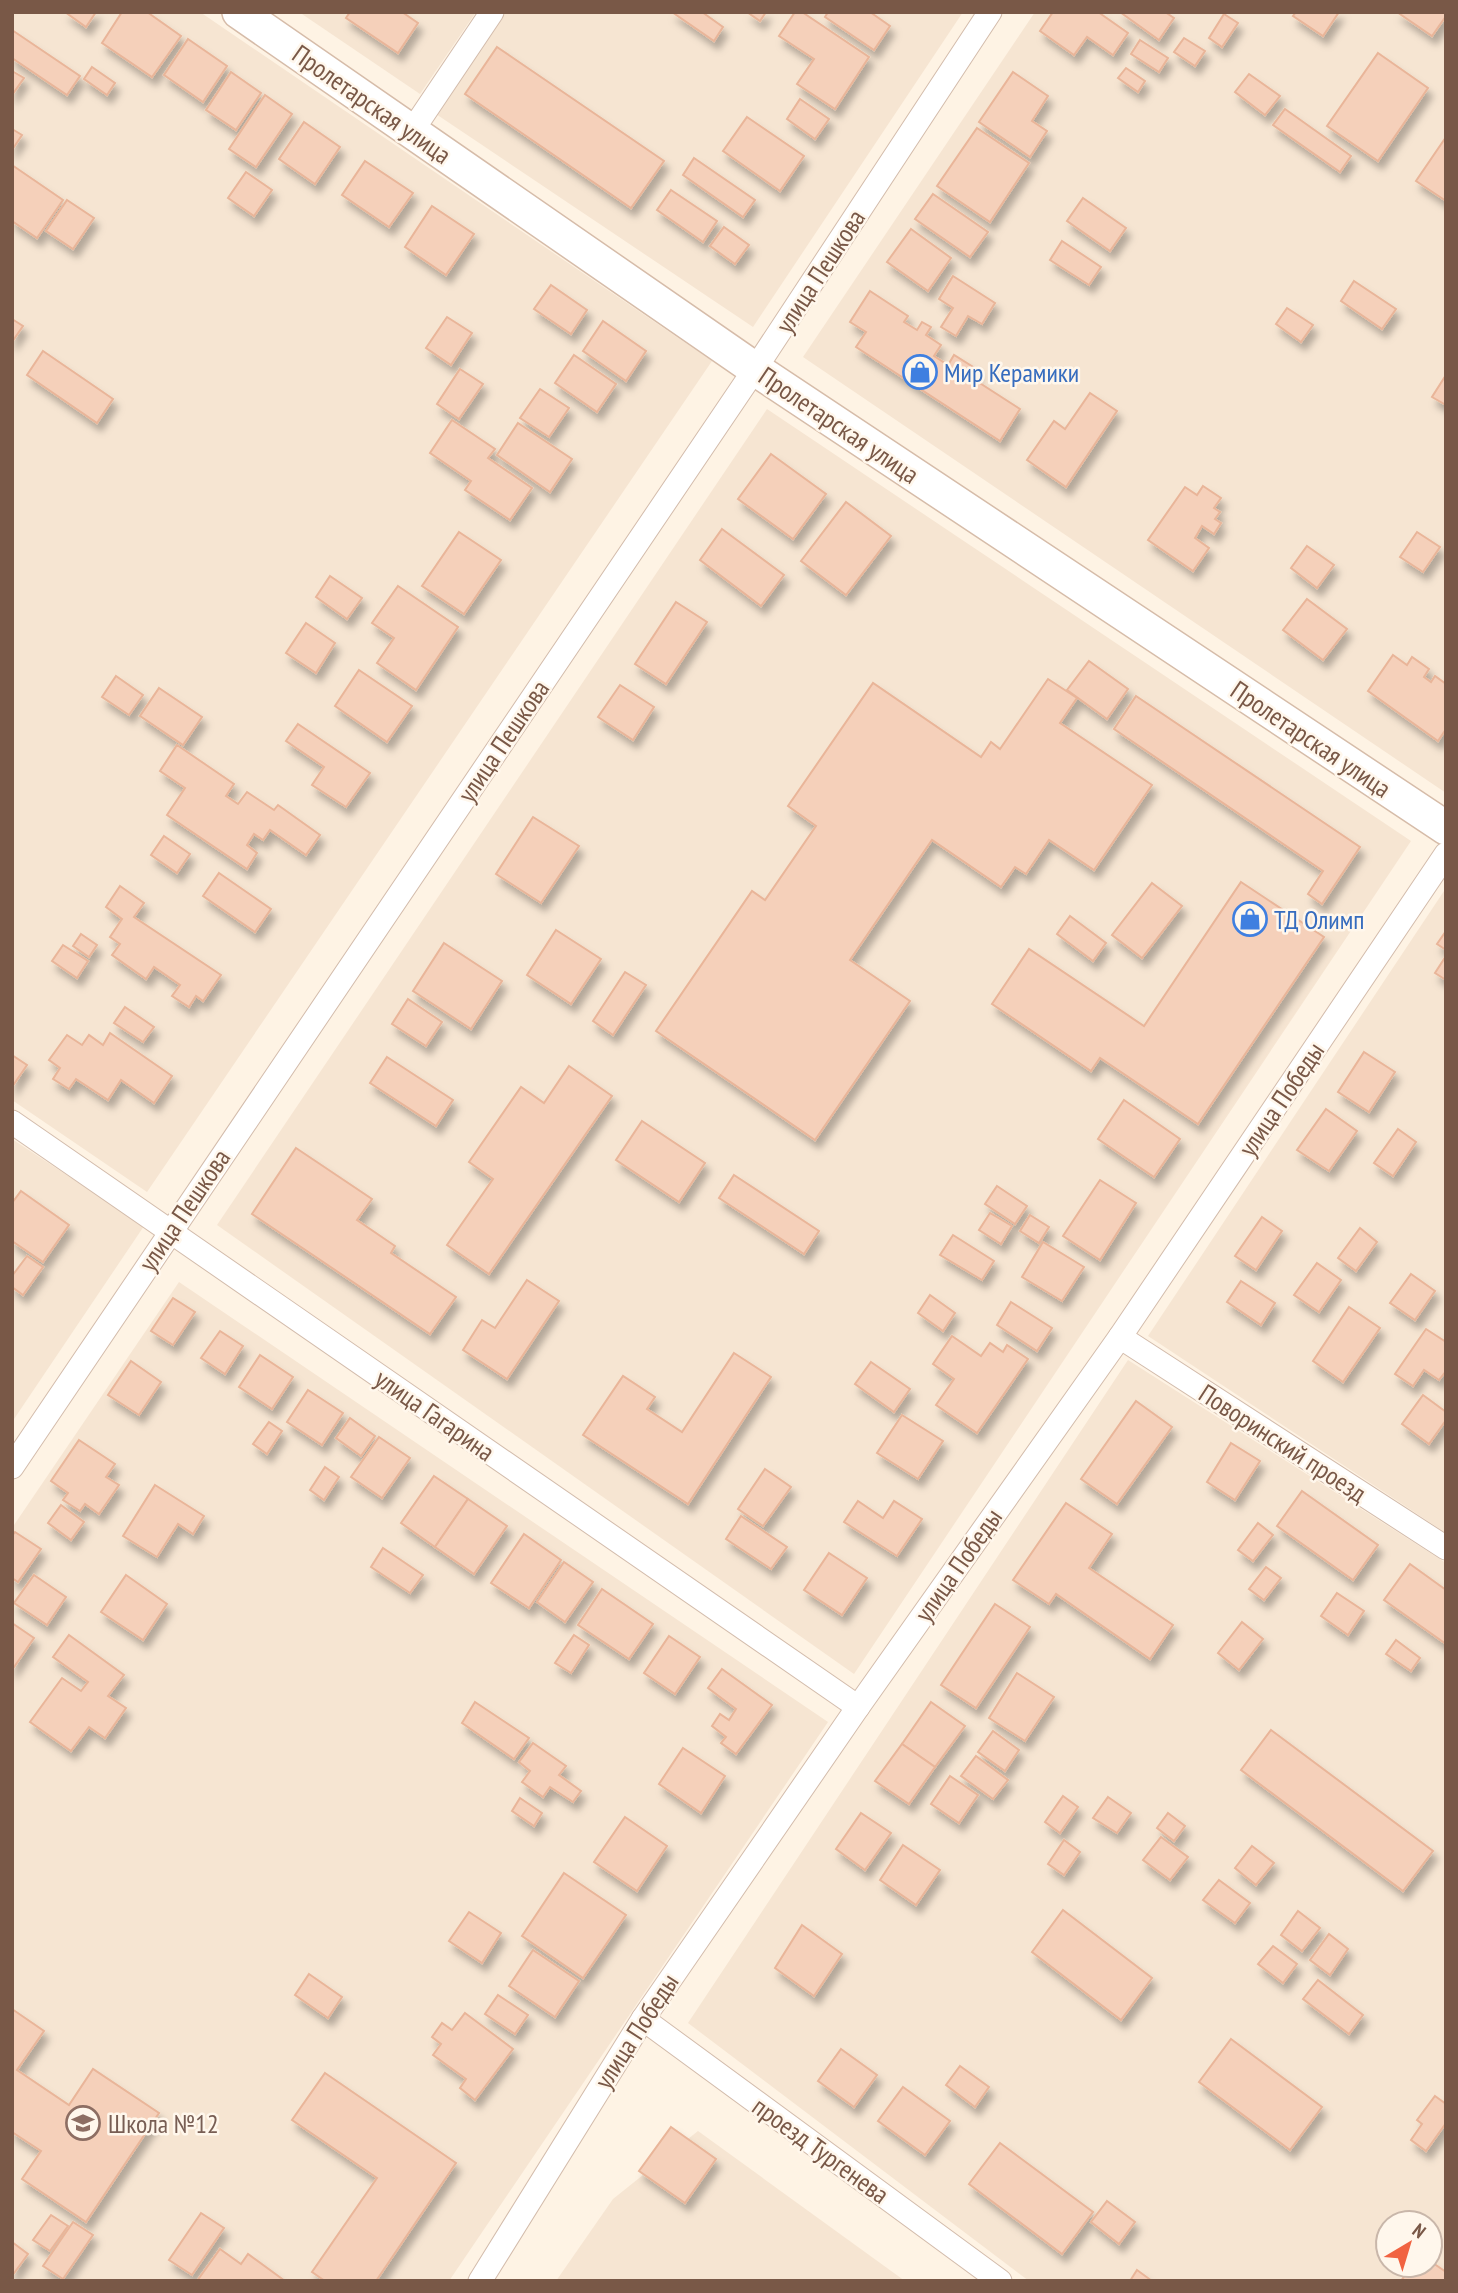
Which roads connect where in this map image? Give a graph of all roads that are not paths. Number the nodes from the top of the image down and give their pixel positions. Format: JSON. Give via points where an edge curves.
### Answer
{"nodes":[{"id":1,"x":239,"y":12,"type":"edge"},
{"id":2,"x":492,"y":12,"type":"edge"},
{"id":3,"x":990,"y":12,"type":"edge"},
{"id":4,"x":412,"y":131,"type":"junction"},
{"id":5,"x":755,"y":369,"type":"junction"},
{"id":6,"x":1446,"y":828,"type":"edge"},
{"id":7,"x":1446,"y":854,"type":"edge"},
{"id":8,"x":12,"y":1122,"type":"edge"},
{"id":9,"x":169,"y":1232,"type":"junction"},
{"id":10,"x":1121,"y":1337,"type":"junction"},
{"id":11,"x":12,"y":1467,"type":"edge"},
{"id":12,"x":1446,"y":1548,"type":"edge"},
{"id":13,"x":858,"y":1707,"type":"junction"},
{"id":14,"x":643,"y":2019,"type":"junction"},
{"id":15,"x":480,"y":2281,"type":"edge"},
{"id":16,"x":1000,"y":2281,"type":"edge"}],
"edges":[{"from":1,"to":4,"type":"street","name":"Пролетарская улица"},
{"from":2,"to":4,"type":"street"},
{"from":3,"to":5,"type":"street","name":"улица Пешкова"},
{"from":4,"to":5,"type":"street","name":"Пролетарская улица"},
{"from":5,"to":6,"type":"street","name":"Пролетарская улица"},
{"from":5,"to":9,"type":"street","name":"улица Пешкова"},
{"from":7,"to":10,"type":"street","name":"улица Победы"},
{"from":8,"to":9,"type":"street","name":"улица Гагарина"},
{"from":9,"to":11,"type":"street","name":"улица Пешкова"},
{"from":9,"to":13,"type":"street","name":"улица Гагарина"},
{"from":10,"to":12,"type":"street","name":"Поворинский проезд"},
{"from":10,"to":13,"type":"street","name":"улица Победы"},
{"from":13,"to":14,"type":"street","name":"улица Победы"},
{"from":14,"to":15,"type":"street","name":"улица Победы"},
{"from":14,"to":16,"type":"street","name":"проезд Тургенева"}]}
